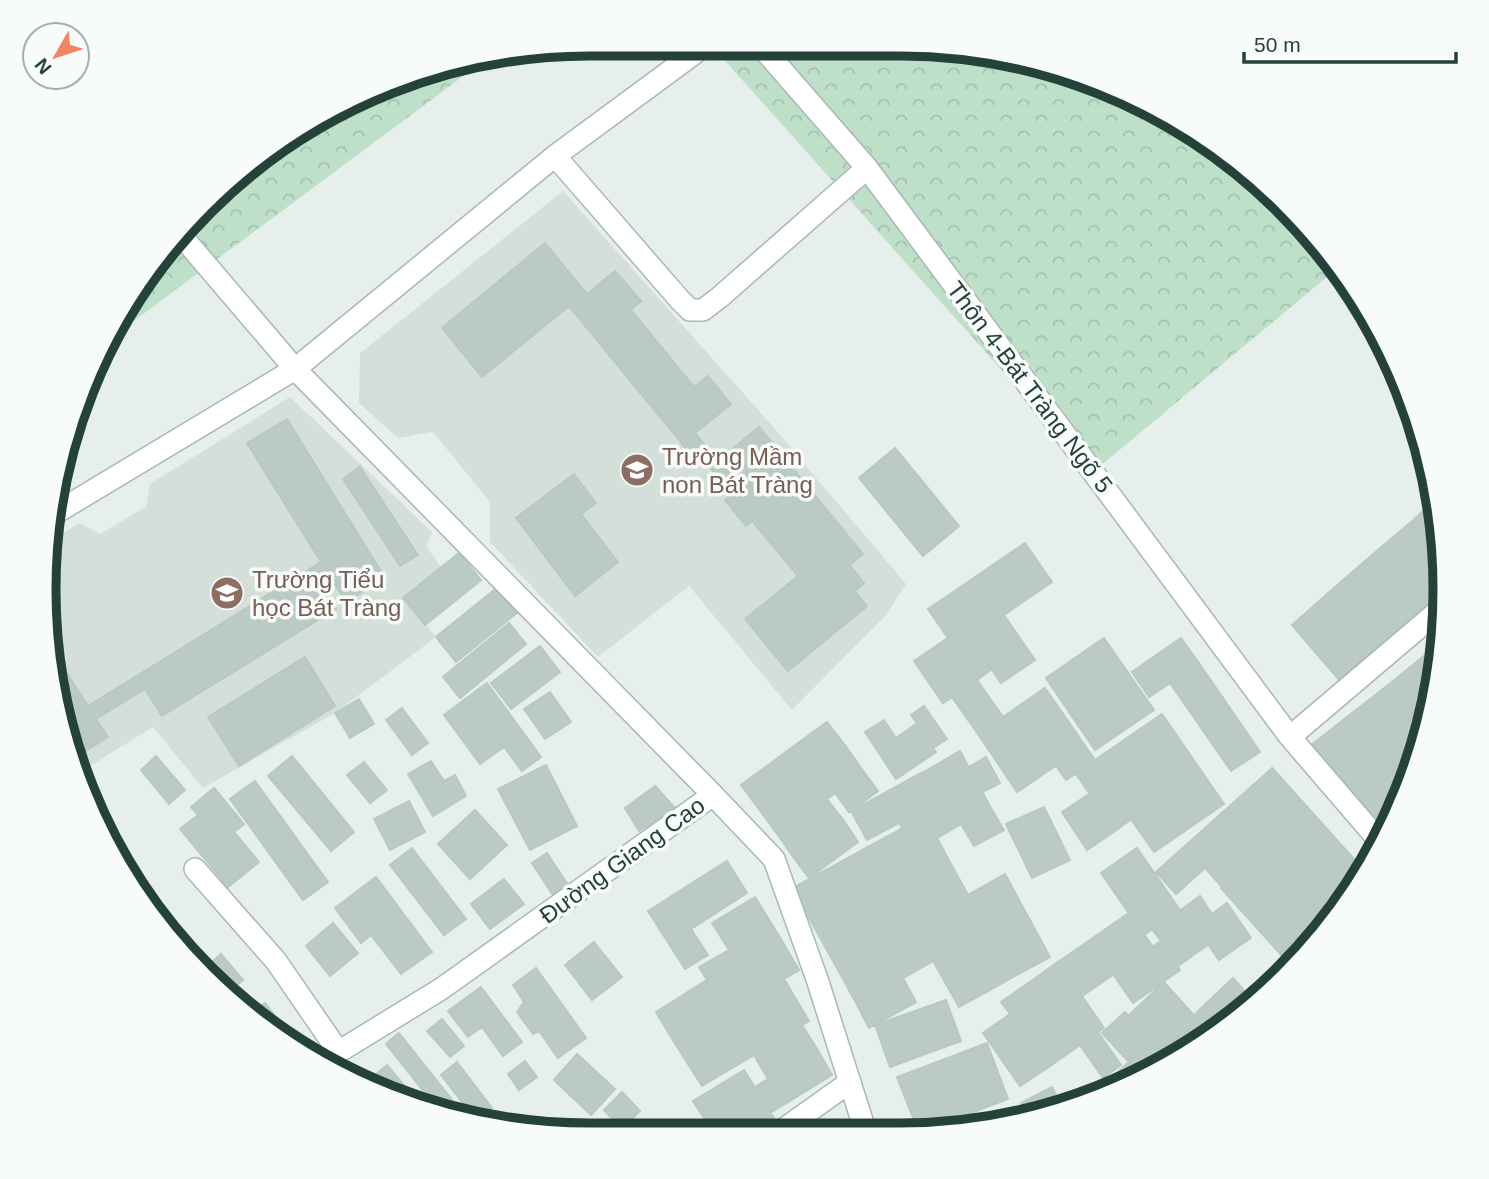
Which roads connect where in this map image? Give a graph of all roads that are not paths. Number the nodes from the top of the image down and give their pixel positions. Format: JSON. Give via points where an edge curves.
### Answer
{"nodes":[{"id":1,"x":691,"y":56,"type":"edge"},
{"id":2,"x":769,"y":56,"type":"edge"},
{"id":3,"x":555,"y":156,"type":"junction"},
{"id":4,"x":867,"y":168,"type":"junction"},
{"id":5,"x":186,"y":241,"type":"edge"},
{"id":6,"x":295,"y":369,"type":"junction"},
{"id":7,"x":63,"y":509,"type":"edge"},
{"id":8,"x":1432,"y":616,"type":"edge"},
{"id":9,"x":1290,"y":737,"type":"junction"},
{"id":10,"x":713,"y":795,"type":"junction"},
{"id":11,"x":1373,"y":835,"type":"edge"},
{"id":12,"x":195,"y":869,"type":"dead end"},
{"id":13,"x":329,"y":1055,"type":"edge"},
{"id":14,"x":331,"y":1056,"type":"edge"},
{"id":15,"x":850,"y":1082,"type":"junction"},
{"id":16,"x":792,"y":1123,"type":"edge"},
{"id":17,"x":863,"y":1123,"type":"edge"}],
"edges":[{"from":1,"to":3,"type":"street"},
{"from":2,"to":4,"type":"street","name":"Thôn 4-Bát Tràng Ngõ 5"},
{"from":3,"to":4,"type":"street","via":[[690,310],[703,310],[720,297]]},
{"from":3,"to":6,"type":"street"},
{"from":4,"to":9,"type":"street","name":"Thôn 4-Bát Tràng Ngõ 5"},
{"from":5,"to":6,"type":"street"},
{"from":6,"to":7,"type":"street"},
{"from":6,"to":10,"type":"street"},
{"from":8,"to":9,"type":"street"},
{"from":9,"to":11,"type":"street","name":"Thôn 4-Bát Tràng Ngõ 5"},
{"from":10,"to":14,"type":"street","name":"Đường Giang Cao","via":[[442,989]]},
{"from":10,"to":15,"type":"street","name":"Đường Giang Cao","via":[[774,859]]},
{"from":12,"to":13,"type":"street","via":[[276,961]]},
{"from":15,"to":16,"type":"street"},
{"from":15,"to":17,"type":"street","name":"Đường Giang Cao"}]}
